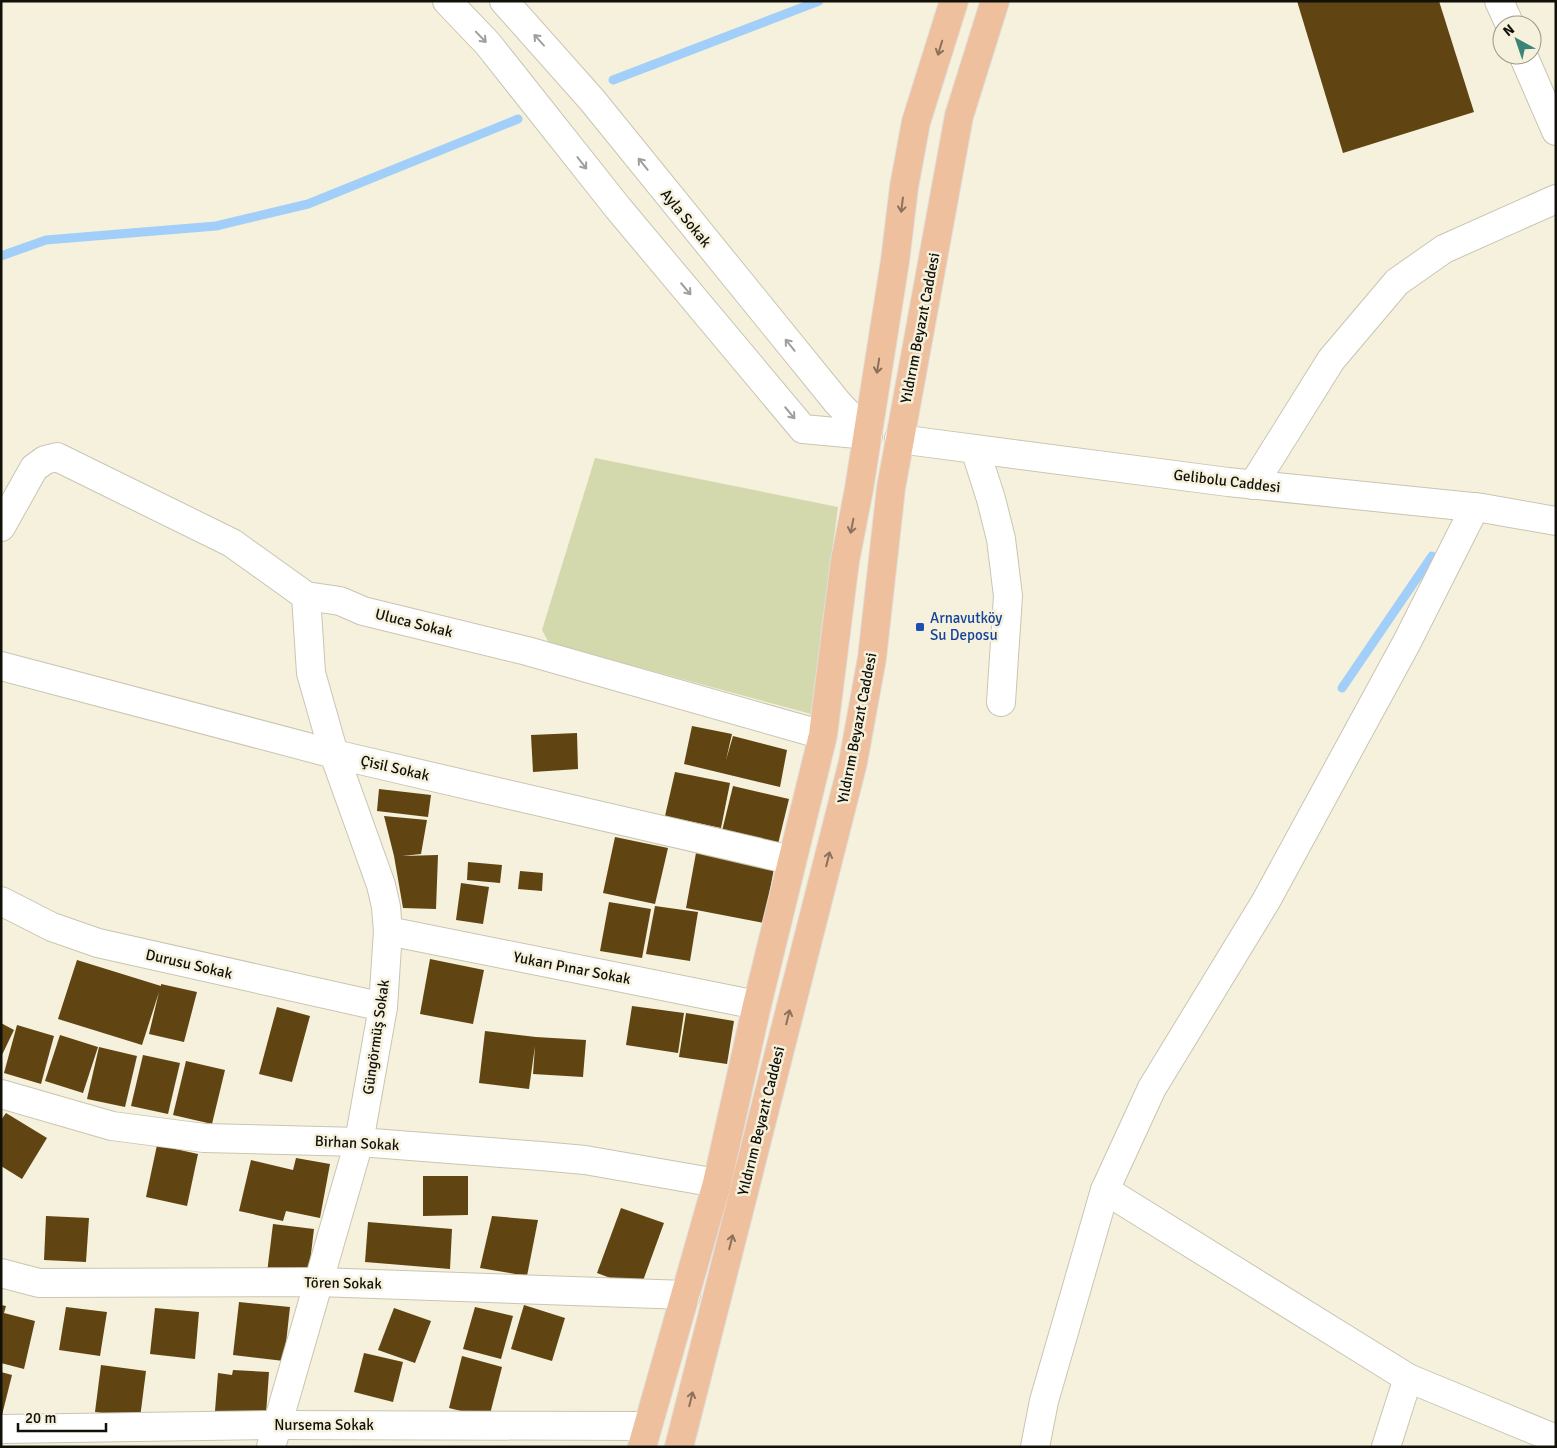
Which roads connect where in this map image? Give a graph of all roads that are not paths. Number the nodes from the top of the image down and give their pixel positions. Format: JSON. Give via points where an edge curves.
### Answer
{"nodes":[{"id":1,"x":447,"y":1,"type":"edge"},
{"id":2,"x":504,"y":1,"type":"edge"},
{"id":3,"x":954,"y":1,"type":"edge"},
{"id":4,"x":995,"y":1,"type":"edge"},
{"id":5,"x":1499,"y":1,"type":"edge"},
{"id":6,"x":1505,"y":15,"type":"edge"},
{"id":7,"x":1527,"y":65,"type":"edge"},
{"id":8,"x":1556,"y":131,"type":"edge"},
{"id":9,"x":1556,"y":199,"type":"edge"},
{"id":10,"x":868,"y":435,"type":"junction"},
{"id":11,"x":899,"y":439,"type":"junction"},
{"id":12,"x":975,"y":449,"type":"junction"},
{"id":13,"x":1253,"y":485,"type":"junction"},
{"id":14,"x":1475,"y":507,"type":"junction"},
{"id":15,"x":1556,"y":522,"type":"edge"},
{"id":16,"x":1,"y":527,"type":"edge"},
{"id":17,"x":306,"y":596,"type":"junction"},
{"id":18,"x":1,"y":666,"type":"edge"},
{"id":19,"x":1001,"y":702,"type":"dead end"},
{"id":20,"x":823,"y":735,"type":"junction"},
{"id":21,"x":334,"y":754,"type":"junction"},
{"id":22,"x":792,"y":860,"type":"junction"},
{"id":23,"x":1,"y":901,"type":"edge"},
{"id":24,"x":388,"y":931,"type":"junction"},
{"id":25,"x":757,"y":1005,"type":"junction"},
{"id":26,"x":383,"y":1007,"type":"junction"},
{"id":27,"x":1,"y":1094,"type":"edge"},
{"id":28,"x":359,"y":1142,"type":"junction"},
{"id":29,"x":716,"y":1183,"type":"junction"},
{"id":30,"x":1105,"y":1190,"type":"junction"},
{"id":31,"x":1,"y":1273,"type":"edge"},
{"id":32,"x":318,"y":1282,"type":"junction"},
{"id":33,"x":686,"y":1295,"type":"junction"},
{"id":34,"x":1408,"y":1378,"type":"junction"},
{"id":35,"x":1,"y":1429,"type":"edge"},
{"id":36,"x":274,"y":1436,"type":"edge"},
{"id":37,"x":644,"y":1436,"type":"edge"},
{"id":38,"x":1556,"y":1439,"type":"edge"},
{"id":39,"x":679,"y":1447,"type":"edge"},
{"id":40,"x":1035,"y":1447,"type":"edge"},
{"id":41,"x":1386,"y":1447,"type":"edge"}],
"edges":[{"from":1,"to":10,"type":"street","one_way":true,"via":[[488,44],[618,208],[803,429]]},
{"from":10,"to":2,"type":"street","name":"Ayla Sokak","one_way":true,"via":[[825,388],[592,100]]},
{"from":3,"to":10,"type":"main road","one_way":true,"via":[[916,122]]},
{"from":4,"to":11,"type":"main road","name":"Yıldırım Beyazıt Caddesi","via":[[959,116]]},
{"from":5,"to":6,"type":"street"},
{"from":7,"to":8,"type":"street"},
{"from":9,"to":13,"type":"street","via":[[1444,249],[1397,282],[1332,360]]},
{"from":10,"to":11,"type":"main road"},
{"from":10,"to":20,"type":"main road","one_way":true,"via":[[845,561]]},
{"from":11,"to":12,"type":"street","name":"Gelibolu Caddesi"},
{"from":39,"to":11,"type":"main road","name":"Yıldırım Beyazıt Caddesi","one_way":true,"via":[[853,762],[872,658]]},
{"from":12,"to":13,"type":"street","name":"Gelibolu Caddesi"},
{"from":12,"to":19,"type":"street","via":[[1001,539],[1008,596]]},
{"from":13,"to":14,"type":"street","name":"Gelibolu Caddesi"},
{"from":14,"to":15,"type":"street","name":"Gelibolu Caddesi"},
{"from":14,"to":30,"type":"street","via":[[1408,642],[1266,901],[1152,1088]]},
{"from":16,"to":17,"type":"street","name":"Uluca Sokak","via":[[34,468],[57,457],[232,543]]},
{"from":17,"to":20,"type":"street","name":"Uluca Sokak","via":[[340,601],[363,611],[527,651]]},
{"from":17,"to":21,"type":"street","name":"Güngörmüş Sokak","via":[[311,673]]},
{"from":18,"to":21,"type":"street","name":"Çisil Sokak"},
{"from":20,"to":22,"type":"main road"},
{"from":21,"to":22,"type":"street","name":"Çisil Sokak"},
{"from":21,"to":24,"type":"street","name":"Güngörmüş Sokak","via":[[381,885]]},
{"from":22,"to":25,"type":"main road"},
{"from":23,"to":26,"type":"street","name":"Durusu Sokak","via":[[52,927],[98,944]]},
{"from":24,"to":25,"type":"street","name":"Yukarı Pınar Sokak"},
{"from":24,"to":26,"type":"street","name":"Güngörmüş Sokak"},
{"from":25,"to":29,"type":"main road"},
{"from":26,"to":28,"type":"street","name":"Güngörmüş Sokak"},
{"from":27,"to":28,"type":"street","name":"Birhan Sokak","via":[[112,1126],[204,1138]]},
{"from":28,"to":29,"type":"street","name":"Birhan Sokak","via":[[585,1160]]},
{"from":28,"to":32,"type":"street","name":"Güngörmüş Sokak"},
{"from":29,"to":33,"type":"main road"},
{"from":30,"to":34,"type":"street"},
{"from":30,"to":40,"type":"street","via":[[1044,1401]]},
{"from":31,"to":32,"type":"street","name":"Tören Sokak","via":[[39,1283]]},
{"from":32,"to":33,"type":"street","name":"Tören Sokak"},
{"from":32,"to":36,"type":"street","name":"Güngörmüş Sokak"},
{"from":33,"to":37,"type":"main road"},
{"from":34,"to":38,"type":"street"},
{"from":34,"to":41,"type":"street"},
{"from":35,"to":36,"type":"street","name":"Nursema Sokak"},
{"from":36,"to":37,"type":"street","name":"Nursema Sokak"}]}
